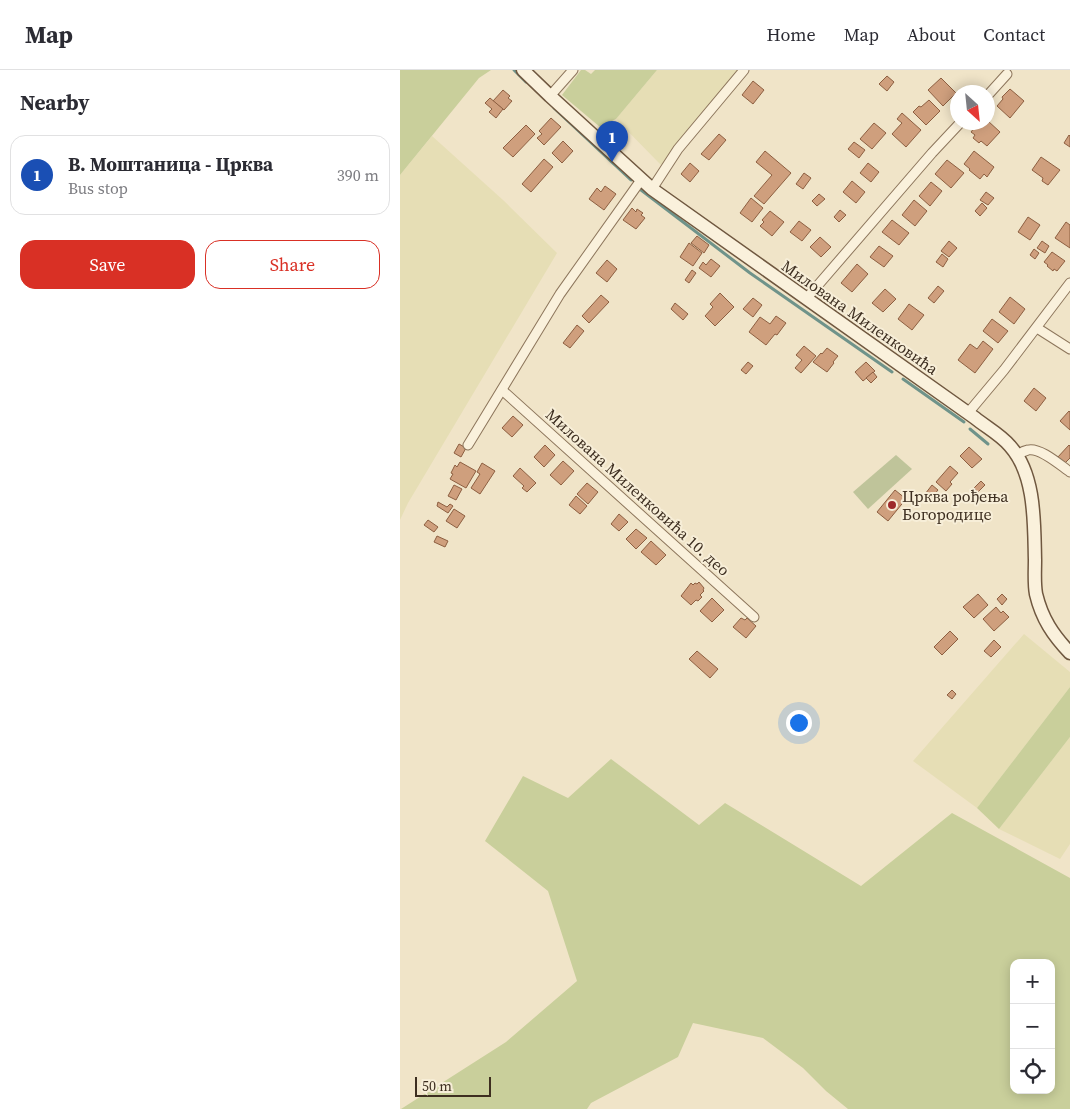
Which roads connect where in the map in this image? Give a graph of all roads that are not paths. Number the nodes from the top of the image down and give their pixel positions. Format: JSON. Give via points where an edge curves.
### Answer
{"nodes":[{"id":1,"x":524,"y":70,"type":"edge"},
{"id":2,"x":573,"y":70,"type":"edge"},
{"id":3,"x":744,"y":70,"type":"edge"},
{"id":4,"x":1007,"y":74,"type":"dead end"},
{"id":5,"x":995,"y":87,"type":"edge"},
{"id":6,"x":550,"y":96,"type":"junction"},
{"id":7,"x":954,"y":130,"type":"edge"},
{"id":8,"x":641,"y":180,"type":"junction"},
{"id":9,"x":652,"y":189,"type":"junction"},
{"id":10,"x":1070,"y":283,"type":"edge"},
{"id":11,"x":806,"y":299,"type":"junction"},
{"id":12,"x":1036,"y":328,"type":"junction"},
{"id":13,"x":1070,"y":350,"type":"edge"},
{"id":14,"x":502,"y":390,"type":"junction"},
{"id":15,"x":968,"y":413,"type":"junction"},
{"id":16,"x":468,"y":444,"type":"dead end"},
{"id":17,"x":1017,"y":456,"type":"junction"},
{"id":18,"x":1070,"y":472,"type":"edge"},
{"id":19,"x":754,"y":617,"type":"dead end"},
{"id":20,"x":1070,"y":653,"type":"edge"}],
"edges":[{"from":1,"to":6,"type":"street","name":"Милована Миленковића"},
{"from":2,"to":6,"type":"street"},
{"from":3,"to":9,"type":"street","via":[[678,149]]},
{"from":4,"to":5,"type":"street"},
{"from":6,"to":8,"type":"street","name":"Милована Миленковића"},
{"from":7,"to":11,"type":"street"},
{"from":8,"to":9,"type":"street","name":"Милована Миленковића"},
{"from":8,"to":14,"type":"street","via":[[560,294]]},
{"from":9,"to":11,"type":"street","name":"Милована Миленковића"},
{"from":10,"to":12,"type":"street"},
{"from":11,"to":15,"type":"street","name":"Милована Миленковића"},
{"from":12,"to":13,"type":"street"},
{"from":12,"to":15,"type":"street"},
{"from":14,"to":16,"type":"street"},
{"from":14,"to":19,"type":"street","name":"Милована Миленковића 10. део"},
{"from":15,"to":17,"type":"street","name":"Милована Миленковића","via":[[1010,446]]},
{"from":17,"to":18,"type":"street","via":[[1027,450],[1036,450]]},
{"from":17,"to":20,"type":"street","name":"Милована Миленковића","via":[[1024,469],[1032,502],[1035,584],[1041,610],[1053,635]]}]}
